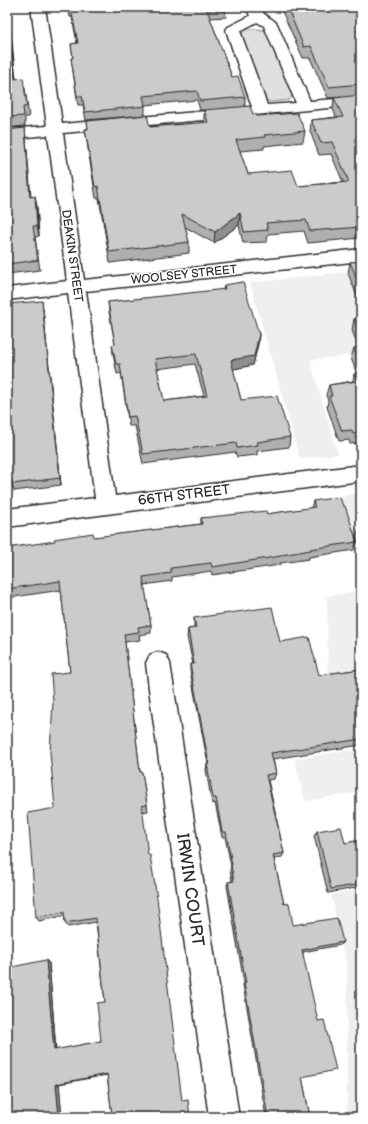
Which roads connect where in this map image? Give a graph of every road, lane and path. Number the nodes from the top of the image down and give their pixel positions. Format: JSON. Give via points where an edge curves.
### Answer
{"nodes":[{"id":1,"x":38,"y":7,"type":"edge"},
{"id":2,"x":255,"y":12,"type":"edge"},
{"id":3,"x":361,"y":101,"type":"edge"},
{"id":4,"x":305,"y":107,"type":"junction"},
{"id":5,"x":261,"y":110,"type":"junction"},
{"id":6,"x":55,"y":130,"type":"junction"},
{"id":7,"x":7,"y":134,"type":"edge"},
{"id":8,"x":361,"y":255,"type":"edge"},
{"id":9,"x":76,"y":286,"type":"junction"},
{"id":10,"x":7,"y":294,"type":"edge"},
{"id":11,"x":361,"y":473,"type":"edge"},
{"id":12,"x":106,"y":505,"type":"junction"},
{"id":13,"x":7,"y":518,"type":"edge"},
{"id":14,"x":158,"y":663,"type":"dead end"},
{"id":15,"x":224,"y":1117,"type":"edge"}],
"edges":[{"from":1,"to":6,"type":"street","name":"DEAKIN STREET"},
{"from":2,"to":4,"type":"street","via":[[270,24]]},
{"from":2,"to":5,"type":"street","via":[[234,30]]},
{"from":3,"to":4,"type":"street"},
{"from":4,"to":5,"type":"street"},
{"from":5,"to":6,"type":"street"},
{"from":6,"to":7,"type":"street"},
{"from":6,"to":9,"type":"street","name":"DEAKIN STREET"},
{"from":8,"to":9,"type":"street","name":"WOOLSEY STREET"},
{"from":9,"to":10,"type":"street","name":"WOOLSEY STREET"},
{"from":9,"to":12,"type":"street","name":"DEAKIN STREET"},
{"from":11,"to":12,"type":"street","name":"66TH STREET"},
{"from":12,"to":13,"type":"street","name":"66TH STREET"},
{"from":14,"to":15,"type":"street","name":"IRWIN COURT"}]}
